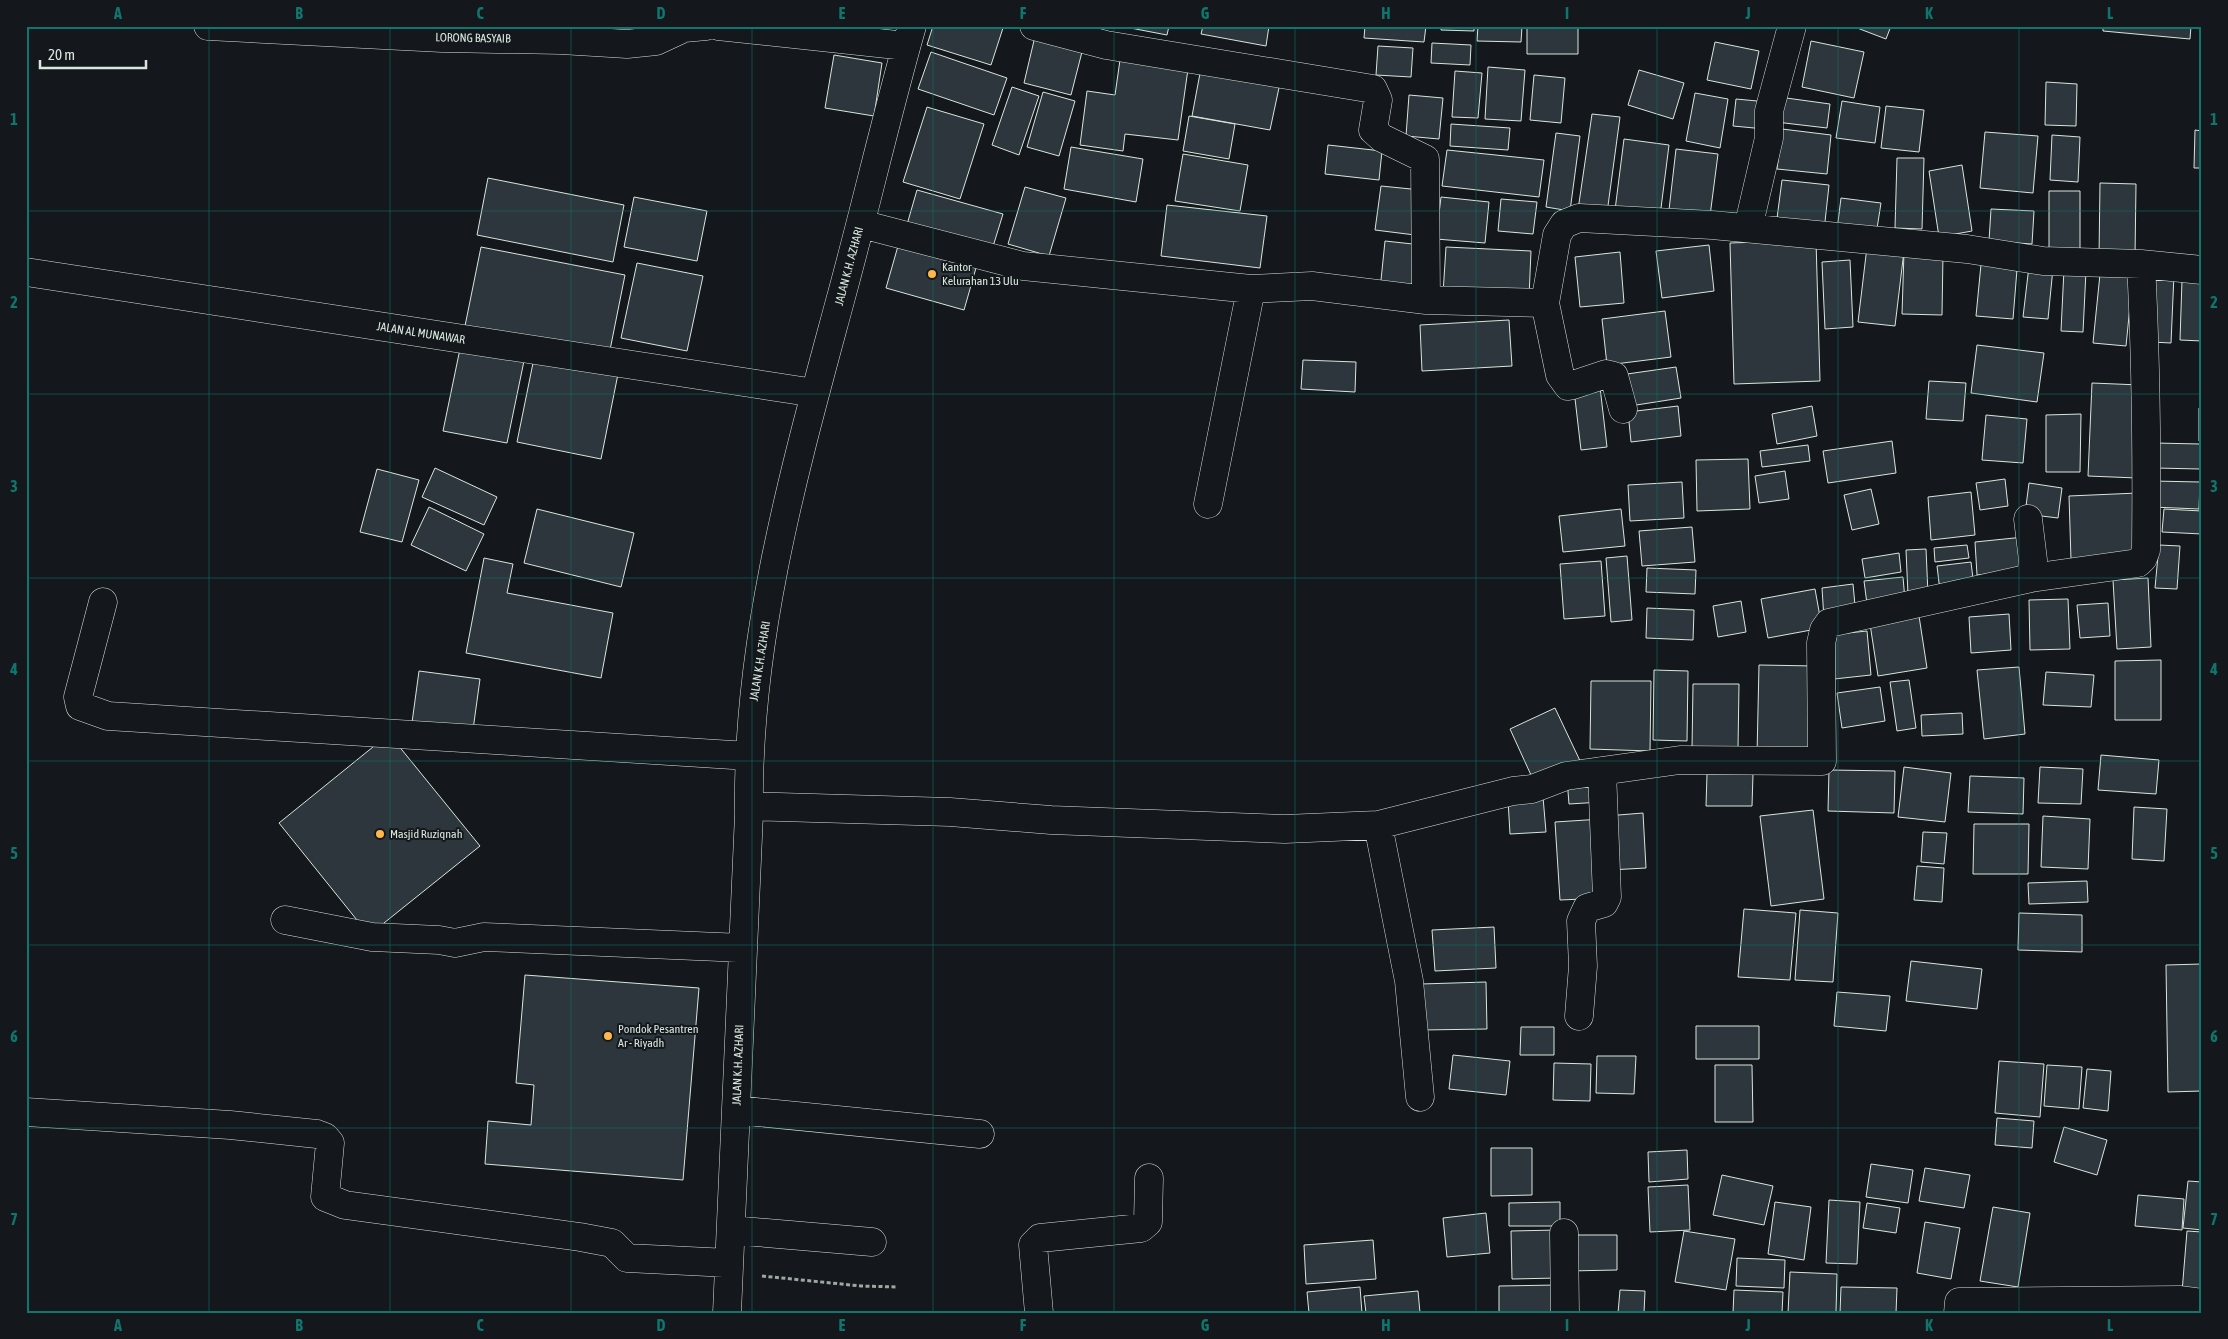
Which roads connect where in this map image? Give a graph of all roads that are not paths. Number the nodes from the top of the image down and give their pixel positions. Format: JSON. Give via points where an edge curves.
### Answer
{"nodes":[{"id":1,"x":208,"y":26,"type":"edge"},
{"id":2,"x":718,"y":26,"type":"edge"},
{"id":3,"x":1034,"y":26,"type":"edge"},
{"id":4,"x":1792,"y":26,"type":"edge"},
{"id":5,"x":691,"y":27,"type":"edge"},
{"id":6,"x":909,"y":36,"type":"edge"},
{"id":7,"x":861,"y":224,"type":"junction"},
{"id":8,"x":1748,"y":228,"type":"junction"},
{"id":9,"x":2141,"y":264,"type":"junction"},
{"id":10,"x":2202,"y":270,"type":"edge"},
{"id":11,"x":26,"y":272,"type":"edge"},
{"id":12,"x":1251,"y":289,"type":"junction"},
{"id":13,"x":1426,"y":300,"type":"junction"},
{"id":14,"x":1545,"y":303,"type":"junction"},
{"id":15,"x":816,"y":393,"type":"junction"},
{"id":16,"x":1622,"y":409,"type":"dead end"},
{"id":17,"x":1208,"y":504,"type":"dead end"},
{"id":18,"x":2028,"y":519,"type":"dead end"},
{"id":19,"x":2031,"y":578,"type":"junction"},
{"id":20,"x":103,"y":602,"type":"dead end"},
{"id":21,"x":749,"y":756,"type":"junction"},
{"id":22,"x":1602,"y":771,"type":"junction"},
{"id":23,"x":749,"y":806,"type":"junction"},
{"id":24,"x":1378,"y":825,"type":"junction"},
{"id":25,"x":285,"y":920,"type":"dead end"},
{"id":26,"x":743,"y":948,"type":"junction"},
{"id":27,"x":1579,"y":1016,"type":"dead end"},
{"id":28,"x":1420,"y":1097,"type":"dead end"},
{"id":29,"x":736,"y":1110,"type":"junction"},
{"id":30,"x":26,"y":1112,"type":"edge"},
{"id":31,"x":980,"y":1134,"type":"dead end"},
{"id":32,"x":1149,"y":1178,"type":"dead end"},
{"id":33,"x":731,"y":1230,"type":"junction"},
{"id":34,"x":1564,"y":1233,"type":"dead end"},
{"id":35,"x":872,"y":1242,"type":"dead end"},
{"id":36,"x":729,"y":1268,"type":"junction"},
{"id":37,"x":2202,"y":1303,"type":"edge"},
{"id":38,"x":727,"y":1313,"type":"edge"},
{"id":39,"x":1039,"y":1313,"type":"edge"},
{"id":40,"x":1564,"y":1313,"type":"edge"},
{"id":41,"x":1958,"y":1313,"type":"edge"}],
"edges":[{"from":1,"to":5,"type":"street","name":"LORONG BASYAIB","via":[[627,44],[656,41]]},
{"from":2,"to":6,"type":"street"},
{"from":3,"to":13,"type":"street","via":[[1106,45],[1373,89],[1378,100],[1373,130],[1382,138],[1425,159]]},
{"from":4,"to":8,"type":"street","via":[[1769,111],[1769,138]]},
{"from":6,"to":7,"type":"street","name":"JALAN K.H. AZHARI"},
{"from":7,"to":12,"type":"street","via":[[1023,266]]},
{"from":7,"to":15,"type":"street","name":"JALAN K.H. AZHARI"},
{"from":8,"to":9,"type":"street","via":[[1967,249],[2043,261]]},
{"from":8,"to":14,"type":"street","via":[[1579,218],[1564,224],[1557,235]]},
{"from":9,"to":10,"type":"street"},
{"from":9,"to":19,"type":"street","via":[[2146,371],[2146,550],[2138,562]]},
{"from":11,"to":15,"type":"street","name":"JALAN AL MUNAWAR"},
{"from":12,"to":13,"type":"street","via":[[1312,286]]},
{"from":12,"to":17,"type":"street"},
{"from":13,"to":14,"type":"street"},
{"from":14,"to":16,"type":"street","via":[[1564,384],[1573,386],[1611,374]]},
{"from":15,"to":21,"type":"street","name":"JALAN K.H. AZHARI","via":[[778,550],[755,685]]},
{"from":18,"to":19,"type":"street","via":[[2033,560]]},
{"from":19,"to":22,"type":"street","via":[[1829,623],[1821,643],[1822,761],[1680,760]]},
{"from":20,"to":21,"type":"street","via":[[78,697],[80,706],[108,716]]},
{"from":21,"to":23,"type":"street","name":"JALAN K.H. AZHARI"},
{"from":22,"to":24,"type":"street","via":[[1566,776],[1532,789]]},
{"from":22,"to":27,"type":"street","via":[[1607,897],[1604,904],[1587,908],[1581,921],[1583,966]]},
{"from":23,"to":24,"type":"street","via":[[950,812],[1051,820],[1285,829]]},
{"from":23,"to":26,"type":"street","name":"JALAN K.H. AZHARI"},
{"from":24,"to":28,"type":"street","via":[[1410,981]]},
{"from":25,"to":26,"type":"street","via":[[372,936],[455,943],[484,937]]},
{"from":26,"to":29,"type":"street","name":"JALAN K.H. AZHARI"},
{"from":29,"to":31,"type":"street"},
{"from":29,"to":33,"type":"street","name":"JALAN K.H. AZHARI"},
{"from":30,"to":36,"type":"street","via":[[317,1134],[326,1137],[330,1143],[325,1197],[331,1201],[612,1243],[627,1258]]},
{"from":32,"to":39,"type":"street","via":[[1148,1222],[1141,1228],[1036,1240],[1033,1245]]},
{"from":33,"to":35,"type":"street"},
{"from":33,"to":36,"type":"street","name":"JALAN K.H. AZHARI"},
{"from":34,"to":40,"type":"street"},
{"from":36,"to":38,"type":"street","name":"JALAN K.H. AZHARI"},
{"from":37,"to":41,"type":"street","via":[[2179,1300],[1959,1302]]}]}
